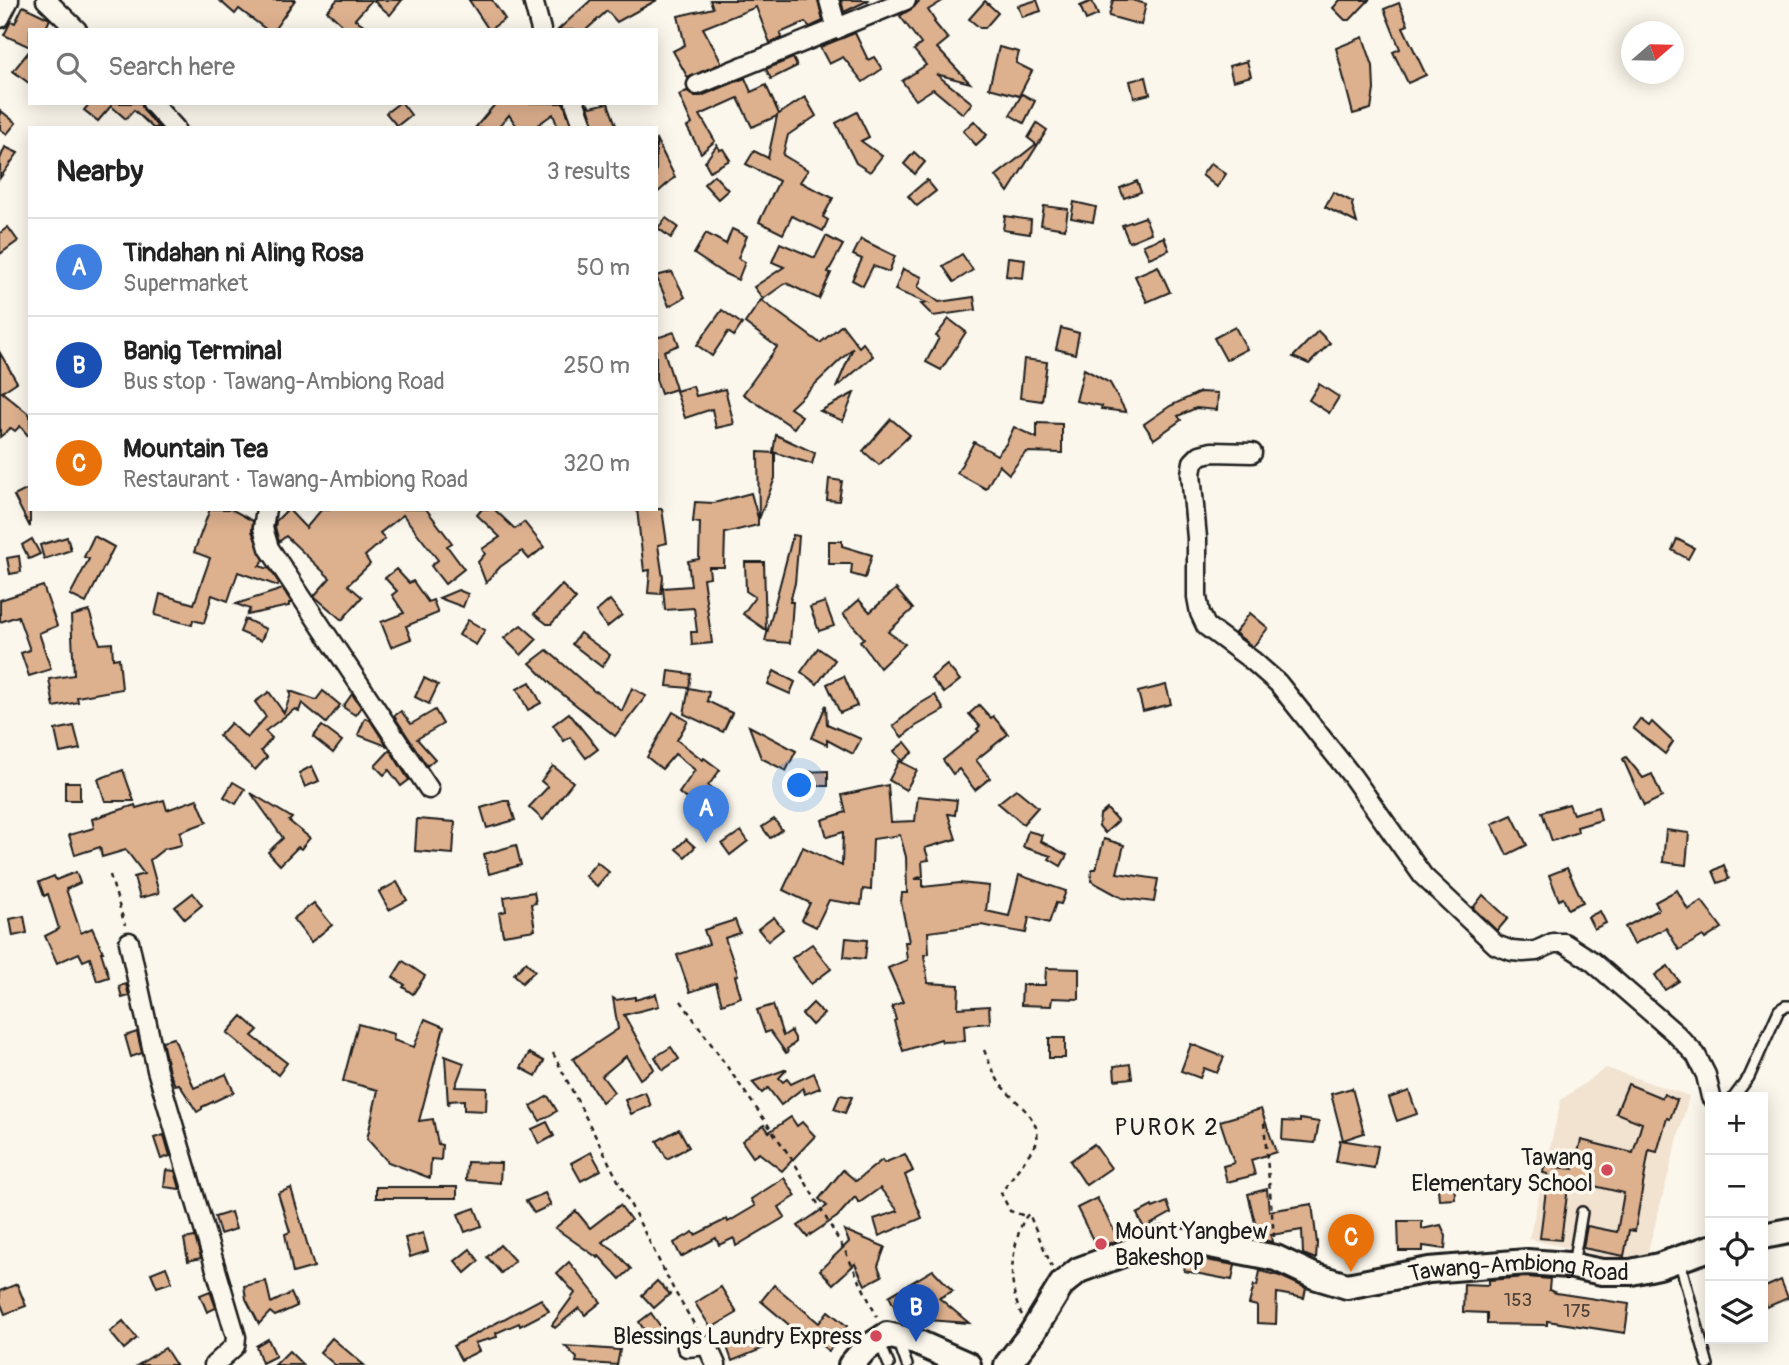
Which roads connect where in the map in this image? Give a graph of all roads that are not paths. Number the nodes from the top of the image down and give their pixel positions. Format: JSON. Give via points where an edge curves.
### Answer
{"nodes":[{"id":1,"x":9,"y":0,"type":"edge"},
{"id":2,"x":46,"y":0,"type":"edge"},
{"id":3,"x":533,"y":0,"type":"edge"},
{"id":4,"x":829,"y":0,"type":"edge"},
{"id":5,"x":906,"y":0,"type":"edge"},
{"id":6,"x":0,"y":18,"type":"edge"},
{"id":7,"x":75,"y":28,"type":"edge"},
{"id":8,"x":540,"y":28,"type":"edge"},
{"id":9,"x":837,"y":29,"type":"junction"},
{"id":10,"x":697,"y":85,"type":"dead end"},
{"id":11,"x":154,"y":105,"type":"edge"},
{"id":12,"x":576,"y":105,"type":"edge"},
{"id":13,"x":172,"y":126,"type":"edge"},
{"id":14,"x":583,"y":126,"type":"edge"},
{"id":15,"x":1252,"y":453,"type":"dead end"},
{"id":16,"x":266,"y":511,"type":"edge"},
{"id":17,"x":429,"y":789,"type":"dead end"},
{"id":18,"x":129,"y":942,"type":"road end"},
{"id":19,"x":1789,"y":1006,"type":"edge"},
{"id":20,"x":1710,"y":1092,"type":"edge"},
{"id":21,"x":1738,"y":1092,"type":"edge"},
{"id":22,"x":1582,"y":1212,"type":"dead end"},
{"id":23,"x":1705,"y":1250,"type":"edge"},
{"id":24,"x":1678,"y":1258,"type":"junction"},
{"id":25,"x":1573,"y":1266,"type":"junction"},
{"id":26,"x":687,"y":1347,"type":"dead end"},
{"id":27,"x":875,"y":1347,"type":"edge"},
{"id":28,"x":214,"y":1365,"type":"edge"},
{"id":29,"x":716,"y":1365,"type":"edge"},
{"id":30,"x":889,"y":1365,"type":"edge"},
{"id":31,"x":907,"y":1365,"type":"edge"},
{"id":32,"x":968,"y":1365,"type":"edge"},
{"id":33,"x":1007,"y":1365,"type":"edge"},
{"id":34,"x":1708,"y":1365,"type":"edge"}],
"edges":[{"from":1,"to":6,"type":"street"},
{"from":2,"to":7,"type":"street"},
{"from":3,"to":8,"type":"street"},
{"from":4,"to":9,"type":"street"},
{"from":5,"to":9,"type":"street"},
{"from":9,"to":10,"type":"street"},
{"from":11,"to":13,"type":"street"},
{"from":12,"to":14,"type":"street"},
{"from":15,"to":20,"type":"street","via":[[1212,452],[1193,462],[1197,597],[1206,626],[1278,683],[1352,776],[1408,858],[1496,945],[1523,952],[1564,943],[1592,961],[1696,1055]]},
{"from":16,"to":17,"type":"street","via":[[269,548]]},
{"from":18,"to":28,"type":"street","via":[[157,1069],[236,1337],[235,1346]]},
{"from":19,"to":21,"type":"lane","via":[[1779,1010]]},
{"from":22,"to":25,"type":"lane"},
{"from":23,"to":24,"type":"main road","name":"Tawang-Ambiong Road"},
{"from":24,"to":25,"type":"main road","name":"Tawang-Ambiong Road","via":[[1631,1272]]},
{"from":24,"to":34,"type":"lane"},
{"from":25,"to":33,"type":"main road","name":"Tawang-Ambiong Road","via":[[1527,1262],[1463,1267],[1346,1286],[1276,1258],[1161,1240],[1079,1270],[1062,1284]]},
{"from":26,"to":29,"type":"street","via":[[707,1345]]},
{"from":27,"to":30,"type":"lane"},
{"from":27,"to":31,"type":"lane"},
{"from":27,"to":32,"type":"main road","via":[[916,1342]]}]}
